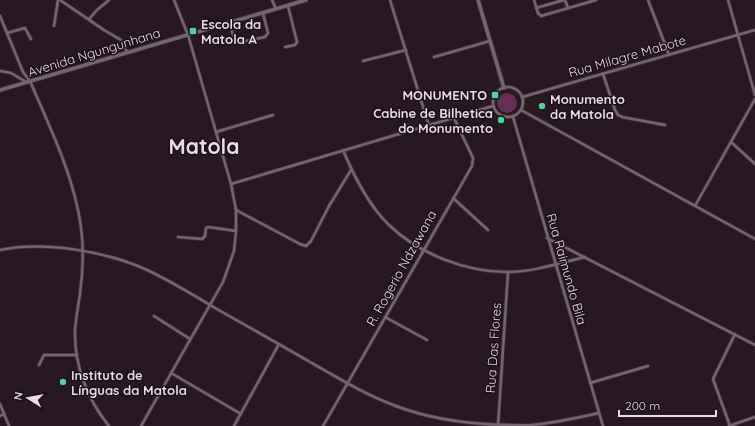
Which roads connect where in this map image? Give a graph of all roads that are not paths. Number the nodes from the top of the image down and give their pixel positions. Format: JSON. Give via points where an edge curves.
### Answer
{"nodes":[{"id":1,"x":59,"y":0,"type":"edge"},
{"id":2,"x":109,"y":0,"type":"edge"},
{"id":3,"x":174,"y":0,"type":"edge"},
{"id":4,"x":272,"y":0,"type":"edge"},
{"id":5,"x":306,"y":0,"type":"edge"},
{"id":6,"x":390,"y":0,"type":"edge"},
{"id":7,"x":478,"y":0,"type":"edge"},
{"id":8,"x":534,"y":0,"type":"edge"},
{"id":9,"x":565,"y":0,"type":"edge"},
{"id":10,"x":596,"y":0,"type":"edge"},
{"id":11,"x":648,"y":0,"type":"edge"},
{"id":12,"x":728,"y":0,"type":"edge"},
{"id":13,"x":288,"y":5,"type":"junction"},
{"id":14,"x":536,"y":8,"type":"junction"},
{"id":15,"x":568,"y":8,"type":"junction"},
{"id":16,"x":276,"y":9,"type":"junction"},
{"id":17,"x":263,"y":13,"type":"junction"},
{"id":18,"x":0,"y":16,"type":"edge"},
{"id":19,"x":89,"y":19,"type":"junction"},
{"id":20,"x":230,"y":23,"type":"junction"},
{"id":21,"x":54,"y":26,"type":"dead end"},
{"id":22,"x":755,"y":30,"type":"edge"},
{"id":23,"x":7,"y":33,"type":"junction"},
{"id":24,"x":738,"y":34,"type":"junction"},
{"id":25,"x":188,"y":35,"type":"junction"},
{"id":26,"x":31,"y":39,"type":"dead end"},
{"id":27,"x":490,"y":41,"type":"junction"},
{"id":28,"x":285,"y":47,"type":"dead end"},
{"id":29,"x":406,"y":50,"type":"junction"},
{"id":30,"x":127,"y":52,"type":"junction"},
{"id":31,"x":669,"y":55,"type":"junction"},
{"id":32,"x":434,"y":57,"type":"dead end"},
{"id":33,"x":362,"y":61,"type":"dead end"},
{"id":34,"x":0,"y":71,"type":"edge"},
{"id":35,"x":603,"y":74,"type":"junction"},
{"id":36,"x":28,"y":82,"type":"junction"},
{"id":37,"x":504,"y":88,"type":"junction"},
{"id":38,"x":0,"y":90,"type":"edge"},
{"id":39,"x":755,"y":95,"type":"edge"},
{"id":40,"x":522,"y":97,"type":"junction"},
{"id":41,"x":755,"y":99,"type":"edge"},
{"id":42,"x":493,"y":106,"type":"junction"},
{"id":43,"x":521,"y":110,"type":"junction"},
{"id":44,"x":273,"y":115,"type":"dead end"},
{"id":45,"x":513,"y":117,"type":"junction"},
{"id":46,"x":454,"y":118,"type":"junction"},
{"id":47,"x":665,"y":125,"type":"dead end"},
{"id":48,"x":429,"y":126,"type":"junction"},
{"id":49,"x":216,"y":132,"type":"junction"},
{"id":50,"x":731,"y":142,"type":"junction"},
{"id":51,"x":344,"y":150,"type":"junction"},
{"id":52,"x":755,"y":164,"type":"edge"},
{"id":53,"x":351,"y":169,"type":"junction"},
{"id":54,"x":231,"y":184,"type":"junction"},
{"id":55,"x":453,"y":198,"type":"junction"},
{"id":56,"x":695,"y":206,"type":"junction"},
{"id":57,"x":236,"y":210,"type":"junction"},
{"id":58,"x":488,"y":230,"type":"dead end"},
{"id":59,"x":236,"y":231,"type":"junction"},
{"id":60,"x":178,"y":236,"type":"dead end"},
{"id":61,"x":547,"y":238,"type":"junction"},
{"id":62,"x":755,"y":239,"type":"edge"},
{"id":63,"x":0,"y":250,"type":"edge"},
{"id":64,"x":423,"y":250,"type":"junction"},
{"id":65,"x":83,"y":251,"type":"junction"},
{"id":66,"x":585,"y":257,"type":"junction"},
{"id":67,"x":555,"y":264,"type":"junction"},
{"id":68,"x":508,"y":272,"type":"junction"},
{"id":69,"x":211,"y":305,"type":"junction"},
{"id":70,"x":154,"y":316,"type":"dead end"},
{"id":71,"x":385,"y":317,"type":"junction"},
{"id":72,"x":735,"y":334,"type":"junction"},
{"id":73,"x":190,"y":339,"type":"junction"},
{"id":74,"x":427,"y":340,"type":"dead end"},
{"id":75,"x":279,"y":344,"type":"junction"},
{"id":76,"x":755,"y":345,"type":"edge"},
{"id":77,"x":77,"y":355,"type":"junction"},
{"id":78,"x":39,"y":365,"type":"dead end"},
{"id":79,"x":648,"y":366,"type":"dead end"},
{"id":80,"x":171,"y":373,"type":"junction"},
{"id":81,"x":590,"y":383,"type":"junction"},
{"id":82,"x":347,"y":384,"type":"junction"},
{"id":83,"x":0,"y":404,"type":"edge"},
{"id":84,"x":599,"y":413,"type":"junction"},
{"id":85,"x":4,"y":414,"type":"junction"},
{"id":86,"x":241,"y":414,"type":"junction"},
{"id":87,"x":0,"y":416,"type":"edge"},
{"id":88,"x":755,"y":417,"type":"edge"},
{"id":89,"x":9,"y":426,"type":"edge"},
{"id":90,"x":109,"y":426,"type":"edge"},
{"id":91,"x":141,"y":426,"type":"edge"},
{"id":92,"x":234,"y":426,"type":"edge"},
{"id":93,"x":323,"y":426,"type":"edge"},
{"id":94,"x":498,"y":426,"type":"edge"},
{"id":95,"x":602,"y":426,"type":"edge"},
{"id":96,"x":730,"y":426,"type":"edge"}],
"edges":[{"from":1,"to":19,"type":"street"},
{"from":1,"to":21,"type":"street"},
{"from":2,"to":19,"type":"street"},
{"from":3,"to":25,"type":"street"},
{"from":4,"to":16,"type":"street"},
{"from":5,"to":13,"type":"street","name":"Avenida Ngungunhana"},
{"from":6,"to":29,"type":"street"},
{"from":7,"to":27,"type":"street"},
{"from":8,"to":14,"type":"street"},
{"from":9,"to":14,"type":"street"},
{"from":9,"to":15,"type":"street"},
{"from":10,"to":15,"type":"street"},
{"from":11,"to":31,"type":"street"},
{"from":12,"to":24,"type":"street"},
{"from":13,"to":16,"type":"street","name":"Avenida Ngungunhana"},
{"from":13,"to":28,"type":"street","via":[[297,42]]},
{"from":14,"to":15,"type":"street","via":[[541,16]]},
{"from":16,"to":17,"type":"street","name":"Avenida Ngungunhana"},
{"from":17,"to":20,"type":"street","name":"Avenida Ngungunhana"},
{"from":17,"to":20,"type":"street","via":[[268,33],[265,37],[238,41],[234,37]]},
{"from":18,"to":23,"type":"street"},
{"from":19,"to":30,"type":"street","via":[[121,40]]},
{"from":20,"to":25,"type":"street","name":"Avenida Ngungunhana"},
{"from":22,"to":24,"type":"street","name":"Rua Milagre Mabote"},
{"from":23,"to":26,"type":"street","via":[[25,28]]},
{"from":23,"to":36,"type":"street"},
{"from":24,"to":31,"type":"street","name":"Rua Milagre Mabote"},
{"from":24,"to":39,"type":"street"},
{"from":25,"to":30,"type":"street","name":"Avenida Ngungunhana"},
{"from":25,"to":49,"type":"street"},
{"from":27,"to":32,"type":"street"},
{"from":27,"to":37,"type":"street"},
{"from":29,"to":33,"type":"street"},
{"from":29,"to":48,"type":"street"},
{"from":30,"to":36,"type":"street","name":"Avenida Ngungunhana"},
{"from":31,"to":35,"type":"street","name":"Rua Milagre Mabote"},
{"from":34,"to":36,"type":"street","via":[[11,73]]},
{"from":35,"to":40,"type":"street","name":"Rua Milagre Mabote"},
{"from":35,"to":47,"type":"street","via":[[618,115]]},
{"from":36,"to":38,"type":"street","name":"Avenida Ngungunhana"},
{"from":36,"to":65,"type":"street","via":[[58,146],[70,180],[81,227]]},
{"from":37,"to":40,"type":"street","via":[[513,88]]},
{"from":37,"to":42,"type":"street","via":[[494,95]]},
{"from":40,"to":43,"type":"street"},
{"from":41,"to":50,"type":"street"},
{"from":42,"to":45,"type":"street","via":[[500,116]]},
{"from":42,"to":46,"type":"street"},
{"from":43,"to":45,"type":"street"},
{"from":43,"to":56,"type":"street"},
{"from":44,"to":49,"type":"street"},
{"from":45,"to":61,"type":"street","name":"Rua Raimundo Bila"},
{"from":46,"to":48,"type":"street"},
{"from":46,"to":55,"type":"street","name":"R. Rogerio Ndzawana","via":[[473,161]]},
{"from":48,"to":51,"type":"street"},
{"from":49,"to":54,"type":"street"},
{"from":50,"to":52,"type":"street"},
{"from":50,"to":56,"type":"street"},
{"from":51,"to":53,"type":"street"},
{"from":51,"to":54,"type":"street"},
{"from":53,"to":57,"type":"street","via":[[306,246]]},
{"from":53,"to":64,"type":"street","via":[[364,194],[389,225]]},
{"from":54,"to":57,"type":"street"},
{"from":55,"to":58,"type":"street"},
{"from":55,"to":64,"type":"street","name":"R. Rogerio Ndzawana"},
{"from":56,"to":62,"type":"street"},
{"from":57,"to":59,"type":"street"},
{"from":59,"to":60,"type":"street","via":[[206,228],[202,239]]},
{"from":59,"to":69,"type":"street","via":[[230,264]]},
{"from":61,"to":66,"type":"street"},
{"from":61,"to":67,"type":"street","name":"Rua Raimundo Bila"},
{"from":63,"to":65,"type":"street","via":[[48,247]]},
{"from":64,"to":68,"type":"street","via":[[454,263]]},
{"from":64,"to":71,"type":"street","name":"R. Rogerio Ndzawana"},
{"from":65,"to":69,"type":"street","via":[[146,270]]},
{"from":65,"to":77,"type":"street","via":[[75,329]]},
{"from":66,"to":67,"type":"street"},
{"from":66,"to":72,"type":"street"},
{"from":67,"to":68,"type":"street"},
{"from":67,"to":81,"type":"street","name":"Rua Raimundo Bila"},
{"from":68,"to":94,"type":"street","name":"Rua Das Flores"},
{"from":69,"to":73,"type":"street"},
{"from":69,"to":75,"type":"street"},
{"from":70,"to":73,"type":"street"},
{"from":71,"to":74,"type":"street"},
{"from":71,"to":82,"type":"street","name":"R. Rogerio Ndzawana"},
{"from":72,"to":76,"type":"street"},
{"from":72,"to":96,"type":"street","via":[[713,379]]},
{"from":73,"to":80,"type":"street"},
{"from":75,"to":82,"type":"street"},
{"from":75,"to":86,"type":"street"},
{"from":77,"to":78,"type":"street","via":[[44,354]]},
{"from":77,"to":90,"type":"street","via":[[92,402]]},
{"from":79,"to":81,"type":"street"},
{"from":80,"to":86,"type":"street"},
{"from":80,"to":91,"type":"street"},
{"from":81,"to":84,"type":"street","name":"Rua Raimundo Bila"},
{"from":82,"to":93,"type":"street","name":"R. Rogerio Ndzawana"},
{"from":82,"to":94,"type":"street","via":[[418,413]]},
{"from":83,"to":85,"type":"street"},
{"from":84,"to":94,"type":"street","via":[[545,424]]},
{"from":84,"to":95,"type":"street","name":"Rua Raimundo Bila"},
{"from":85,"to":87,"type":"street"},
{"from":85,"to":89,"type":"street"},
{"from":86,"to":92,"type":"street"},
{"from":88,"to":96,"type":"street"}]}
